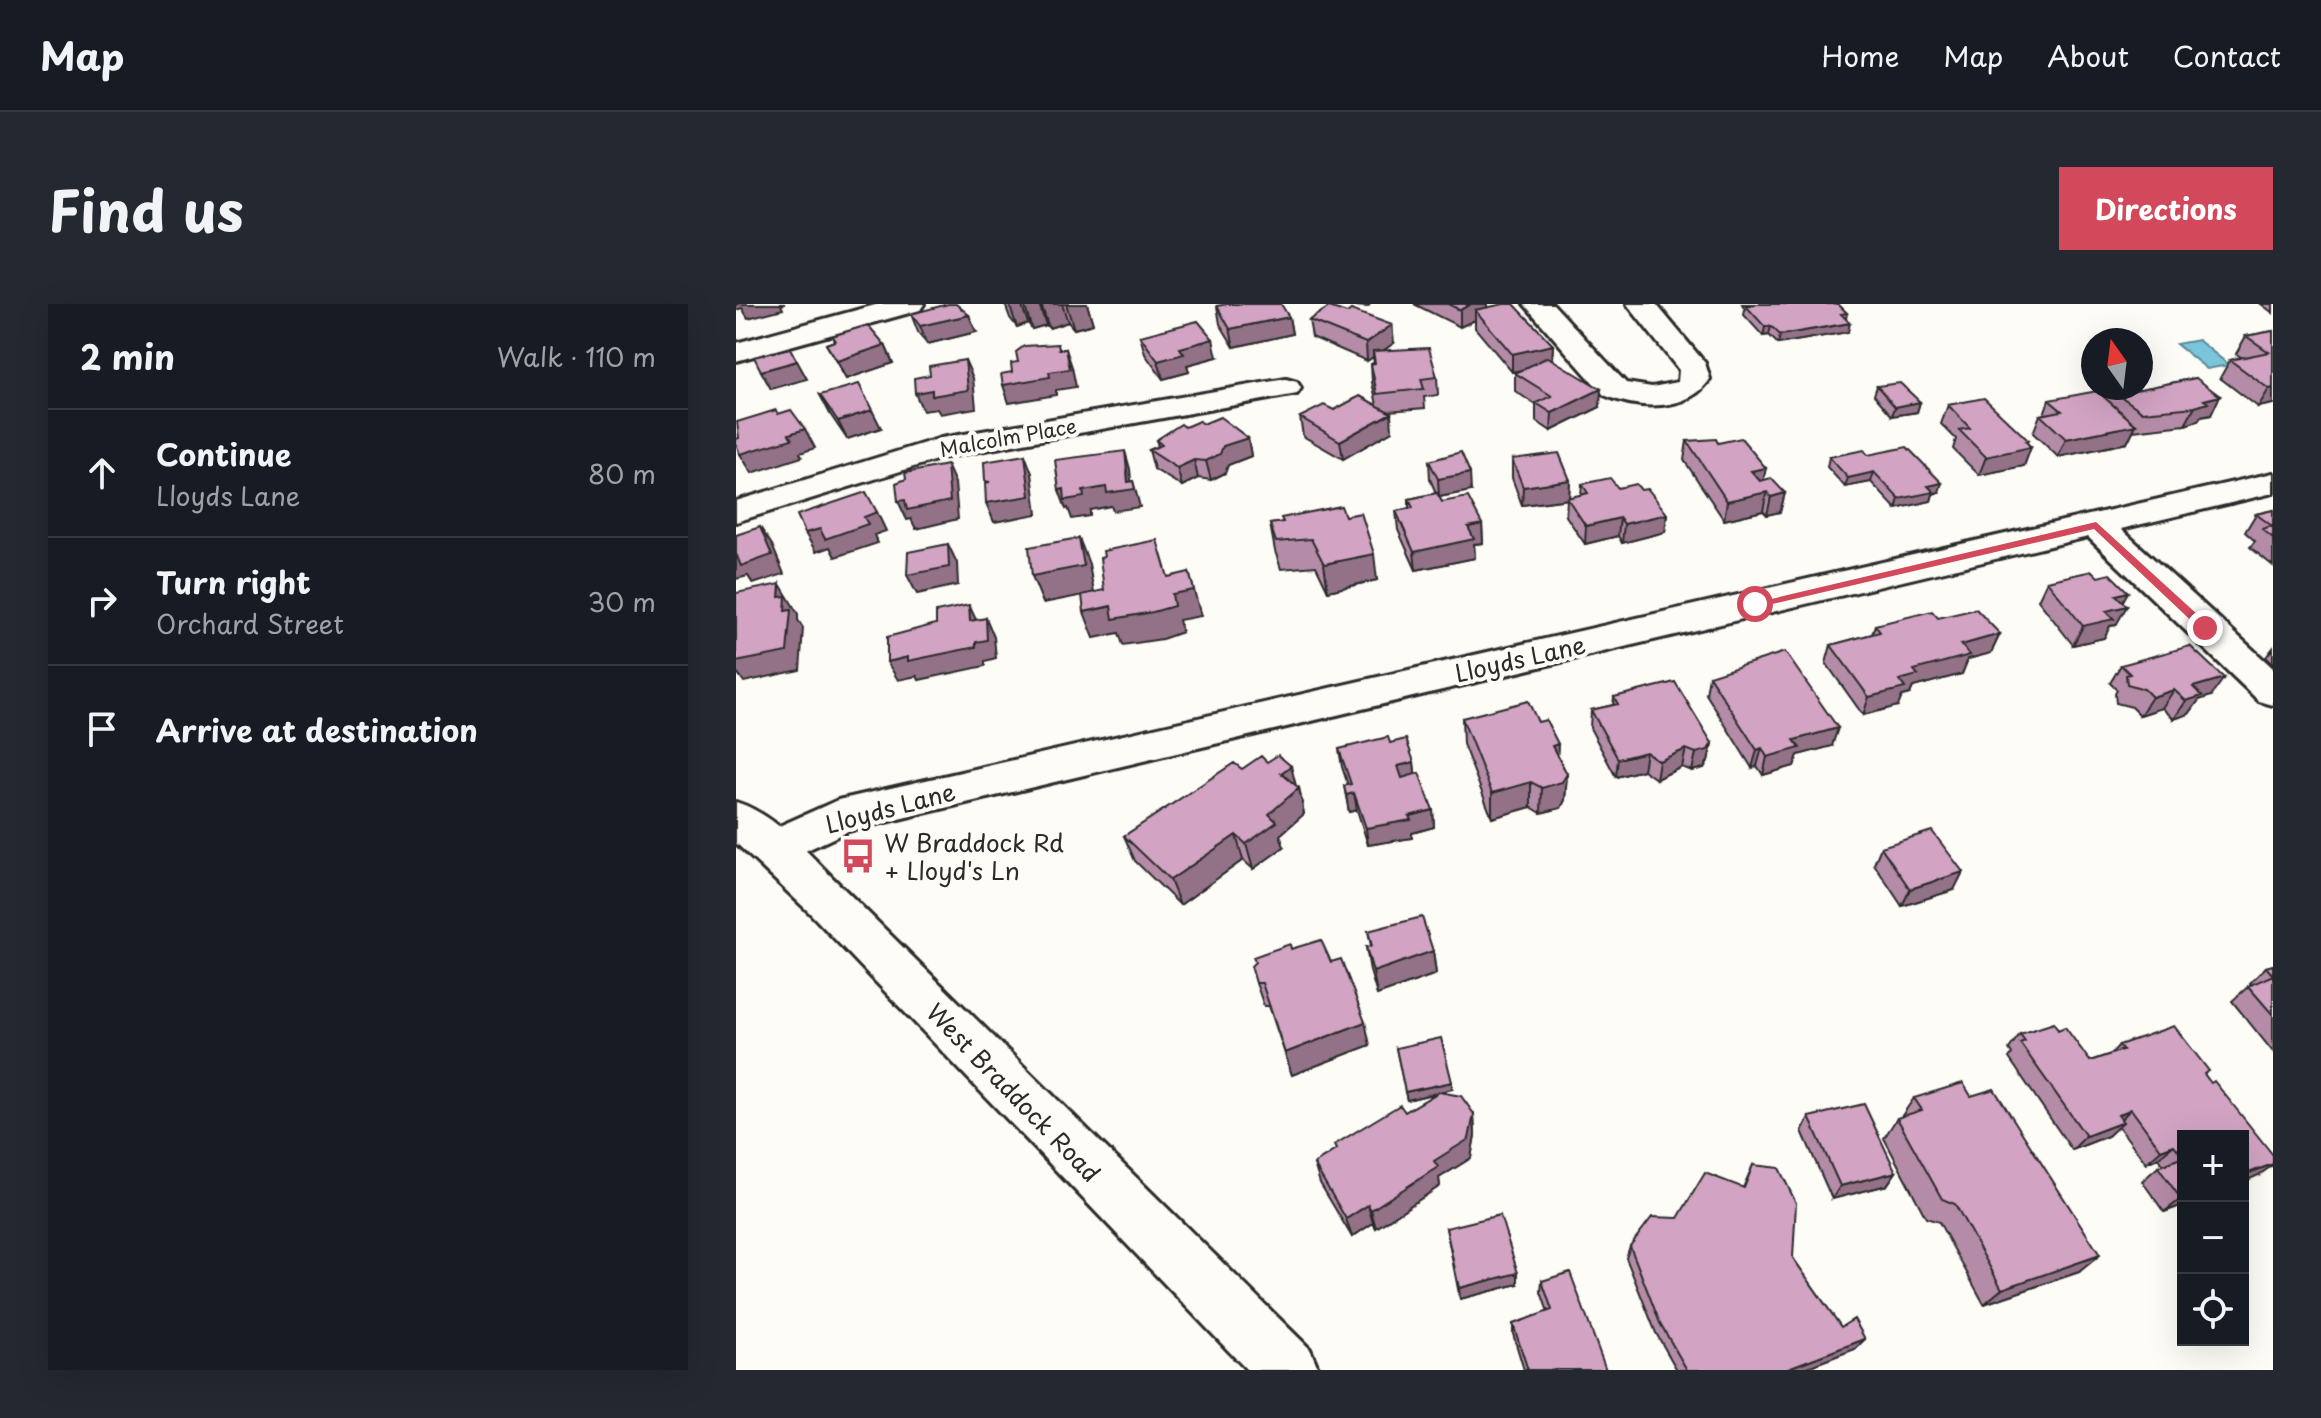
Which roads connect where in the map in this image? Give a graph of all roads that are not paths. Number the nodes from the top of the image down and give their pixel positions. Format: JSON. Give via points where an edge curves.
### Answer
{"nodes":[{"id":1,"x":910,"y":304,"type":"edge"},
{"id":2,"x":1538,"y":304,"type":"edge"},
{"id":3,"x":1641,"y":304,"type":"edge"},
{"id":4,"x":736,"y":352,"type":"edge"},
{"id":5,"x":1286,"y":388,"type":"dead end"},
{"id":6,"x":2273,"y":483,"type":"edge"},
{"id":7,"x":736,"y":512,"type":"edge"},
{"id":8,"x":2096,"y":525,"type":"junction"},
{"id":9,"x":2273,"y":691,"type":"edge"},
{"id":10,"x":755,"y":834,"type":"edge"},
{"id":11,"x":1289,"y":1370,"type":"edge"}],
"edges":[{"from":1,"to":4,"type":"street"},
{"from":2,"to":3,"type":"street","via":[[1615,389],[1666,395],[1689,388],[1694,369]]},
{"from":5,"to":7,"type":"street","name":"Malcolm Place","via":[[941,448]]},
{"from":6,"to":8,"type":"street","name":"Lloyds Lane"},
{"from":8,"to":9,"type":"street"},
{"from":8,"to":10,"type":"street","name":"Lloyds Lane"},
{"from":10,"to":11,"type":"street","name":"West Braddock Road"}]}
